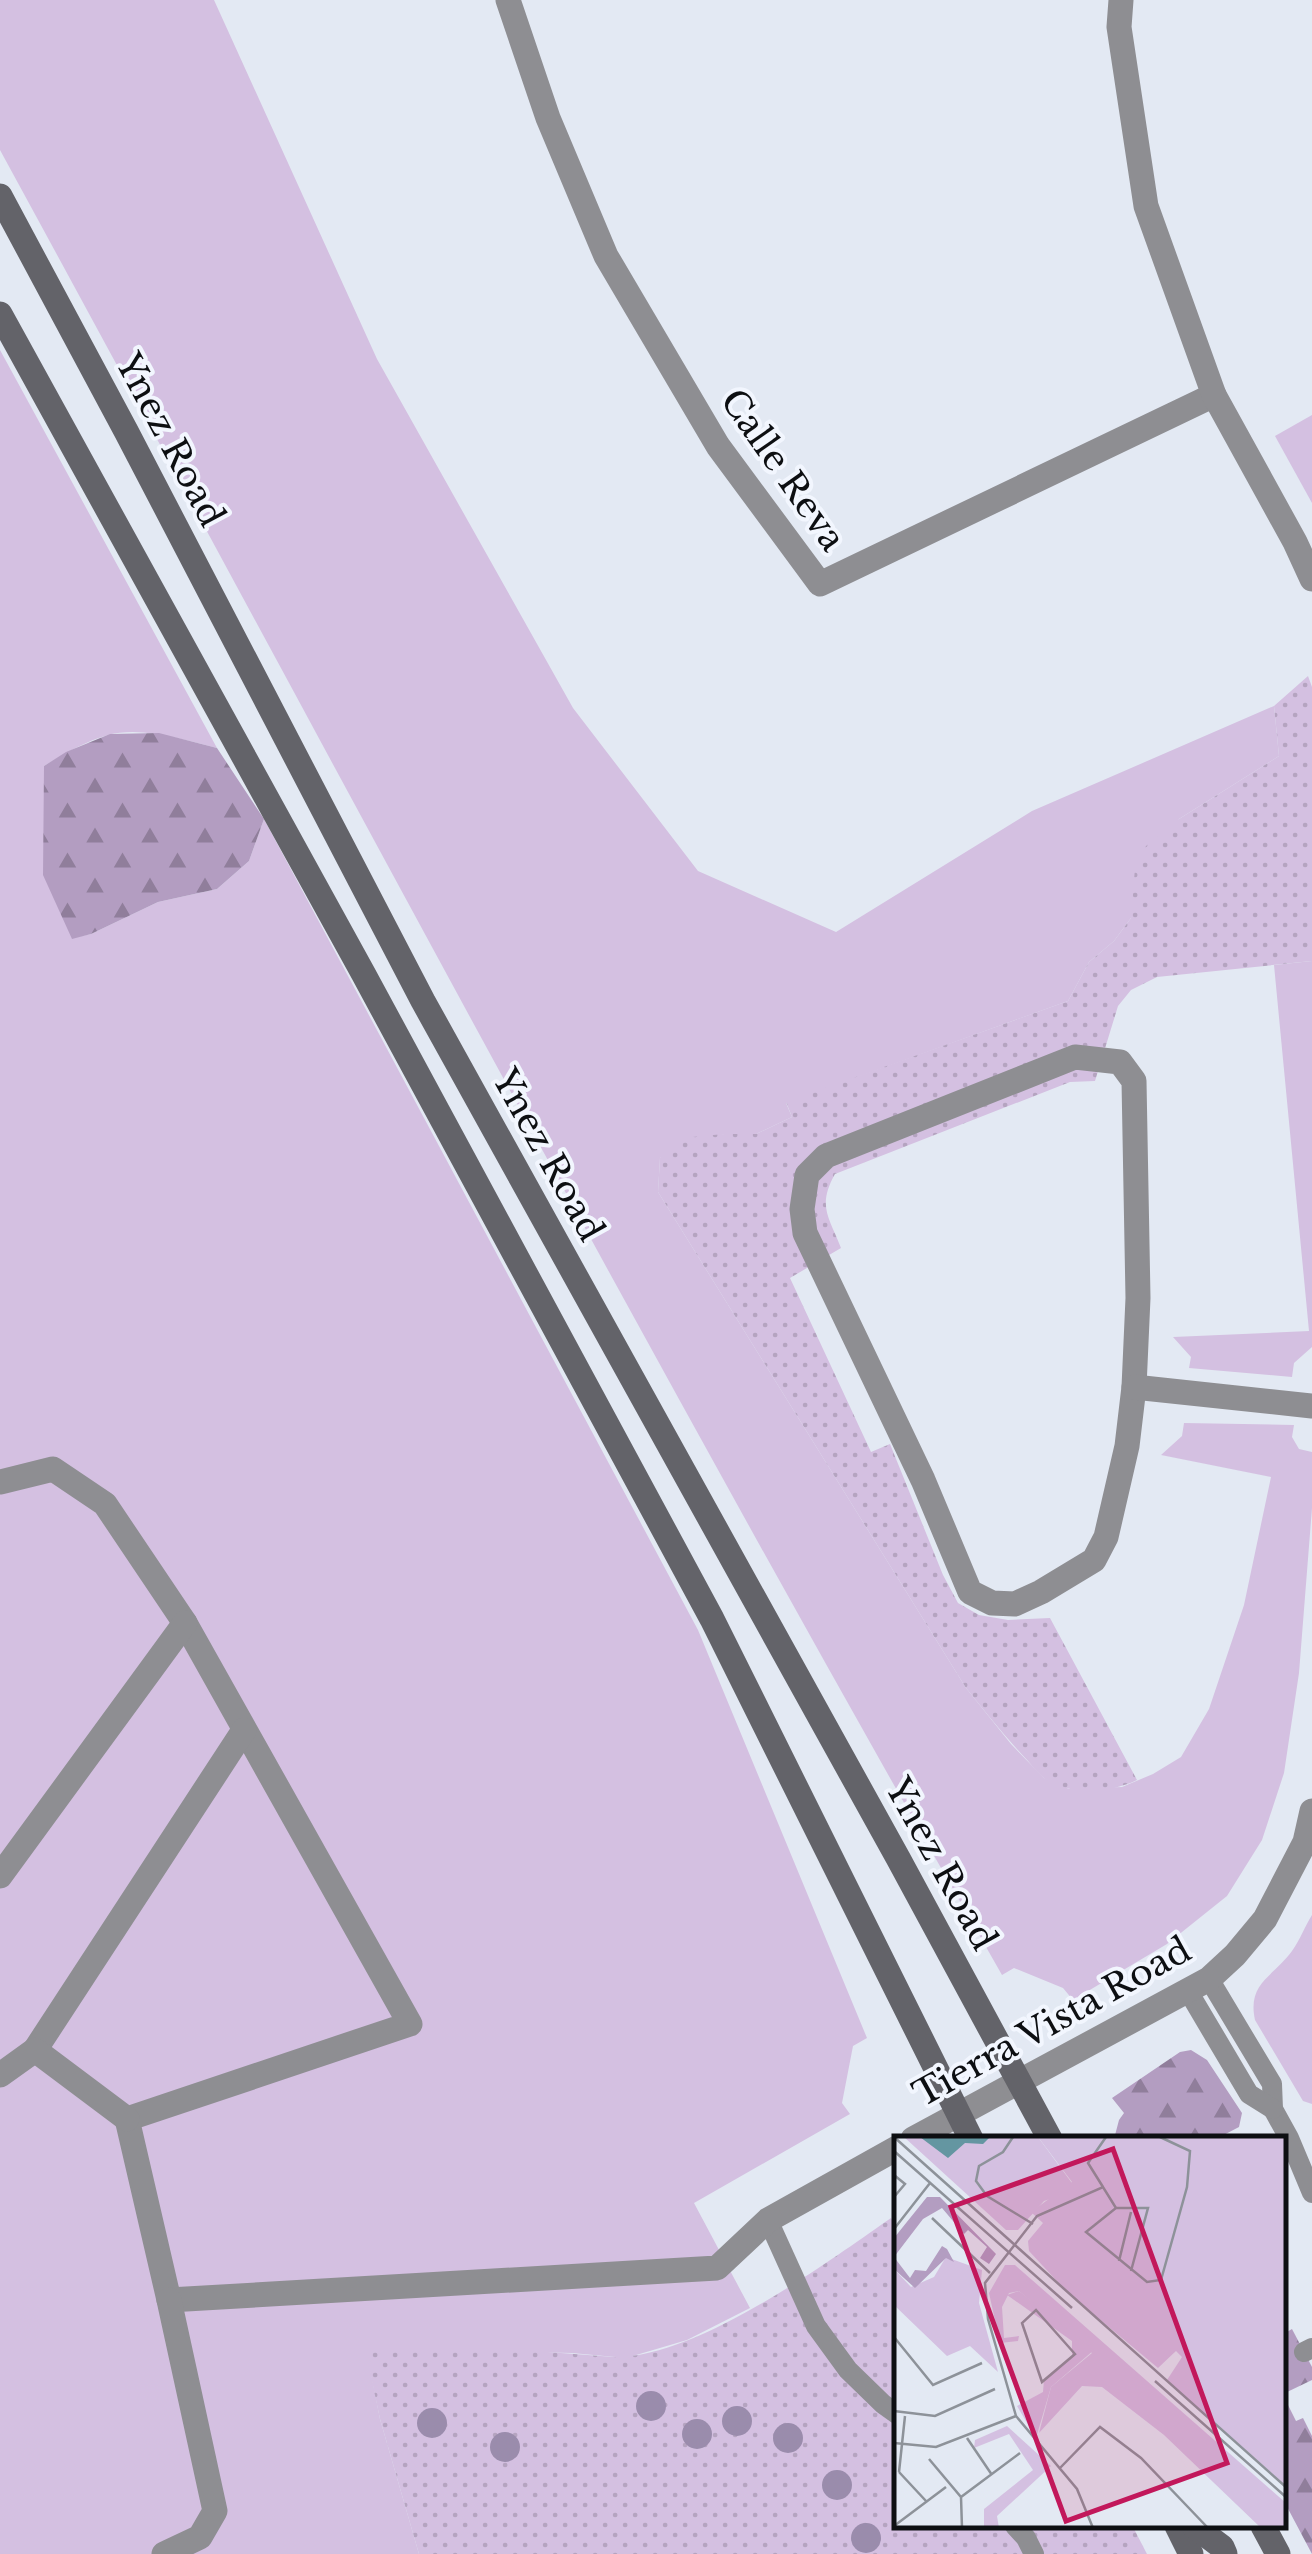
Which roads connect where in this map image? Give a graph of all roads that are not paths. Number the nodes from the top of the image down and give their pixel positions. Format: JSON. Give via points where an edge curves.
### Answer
{"nodes":[{"id":1,"x":508,"y":0,"type":"edge"},
{"id":2,"x":1121,"y":0,"type":"edge"},
{"id":3,"x":0,"y":196,"type":"edge"},
{"id":4,"x":0,"y":314,"type":"edge"},
{"id":5,"x":1214,"y":395,"type":"junction"},
{"id":6,"x":1312,"y":579,"type":"edge"},
{"id":7,"x":1134,"y":1387,"type":"junction"},
{"id":8,"x":1312,"y":1406,"type":"edge"},
{"id":9,"x":0,"y":1482,"type":"edge"},
{"id":10,"x":184,"y":1623,"type":"junction"},
{"id":11,"x":244,"y":1730,"type":"junction"},
{"id":12,"x":1312,"y":1811,"type":"edge"},
{"id":13,"x":0,"y":1876,"type":"edge"},
{"id":14,"x":1199,"y":1985,"type":"junction"},
{"id":15,"x":34,"y":2050,"type":"junction"},
{"id":16,"x":0,"y":2074,"type":"edge"},
{"id":17,"x":1018,"y":2081,"type":"junction"},
{"id":18,"x":958,"y":2114,"type":"junction"},
{"id":19,"x":127,"y":2119,"type":"junction"},
{"id":20,"x":918,"y":2136,"type":"edge"},
{"id":21,"x":969,"y":2136,"type":"edge"},
{"id":22,"x":1048,"y":2136,"type":"edge"},
{"id":23,"x":894,"y":2150,"type":"edge"},
{"id":24,"x":1312,"y":2193,"type":"edge"},
{"id":25,"x":768,"y":2220,"type":"junction"},
{"id":26,"x":169,"y":2300,"type":"junction"},
{"id":27,"x":894,"y":2412,"type":"edge"},
{"id":28,"x":1018,"y":2529,"type":"edge"},
{"id":29,"x":1178,"y":2529,"type":"edge"},
{"id":30,"x":1198,"y":2529,"type":"edge"},
{"id":31,"x":1265,"y":2529,"type":"edge"},
{"id":32,"x":164,"y":2554,"type":"edge"},
{"id":33,"x":1034,"y":2554,"type":"edge"},
{"id":34,"x":1191,"y":2554,"type":"edge"},
{"id":35,"x":1225,"y":2554,"type":"edge"},
{"id":36,"x":1278,"y":2554,"type":"edge"}],
"edges":[{"from":1,"to":5,"type":"street","name":"Calle Reva","via":[[606,256],[718,446],[820,584]]},
{"from":2,"to":5,"type":"street","via":[[1118,27],[1146,206]]},
{"from":3,"to":17,"type":"main road","name":"Ynez Road","via":[[424,1002]]},
{"from":4,"to":18,"type":"main road","via":[[712,1619]]},
{"from":5,"to":6,"type":"street"},
{"from":7,"to":7,"type":"street","via":[[1134,1081],[1120,1062],[1075,1058],[826,1156],[807,1175],[805,1233],[970,1592],[1015,1604],[1094,1560],[1106,1537]]},
{"from":7,"to":8,"type":"street"},
{"from":9,"to":10,"type":"street","via":[[54,1469],[105,1504]]},
{"from":10,"to":11,"type":"street"},
{"from":10,"to":13,"type":"street"},
{"from":11,"to":15,"type":"street"},
{"from":11,"to":19,"type":"street","via":[[410,2024]]},
{"from":12,"to":14,"type":"street","name":"Tierra Vista Road","via":[[1305,1842],[1264,1920]]},
{"from":14,"to":17,"type":"street","name":"Tierra Vista Road"},
{"from":14,"to":24,"type":"lane","via":[[1249,2094],[1273,2109]]},
{"from":15,"to":16,"type":"street"},
{"from":15,"to":19,"type":"street"},
{"from":17,"to":18,"type":"street","name":"Tierra Vista Road"},
{"from":17,"to":22,"type":"main road","name":"Ynez Road"},
{"from":18,"to":20,"type":"street","name":"Tierra Vista Road"},
{"from":18,"to":21,"type":"main road"},
{"from":19,"to":26,"type":"street"},
{"from":23,"to":25,"type":"street","name":"Tierra Vista Road"},
{"from":25,"to":26,"type":"street","name":"Tierra Vista Road","via":[[718,2268]]},
{"from":25,"to":27,"type":"lane","via":[[816,2326],[848,2370]]},
{"from":26,"to":32,"type":"street","via":[[215,2511],[200,2537]]},
{"from":28,"to":33,"type":"lane"},
{"from":29,"to":34,"type":"main road"},
{"from":30,"to":35,"type":"main road"},
{"from":31,"to":36,"type":"main road"}]}
